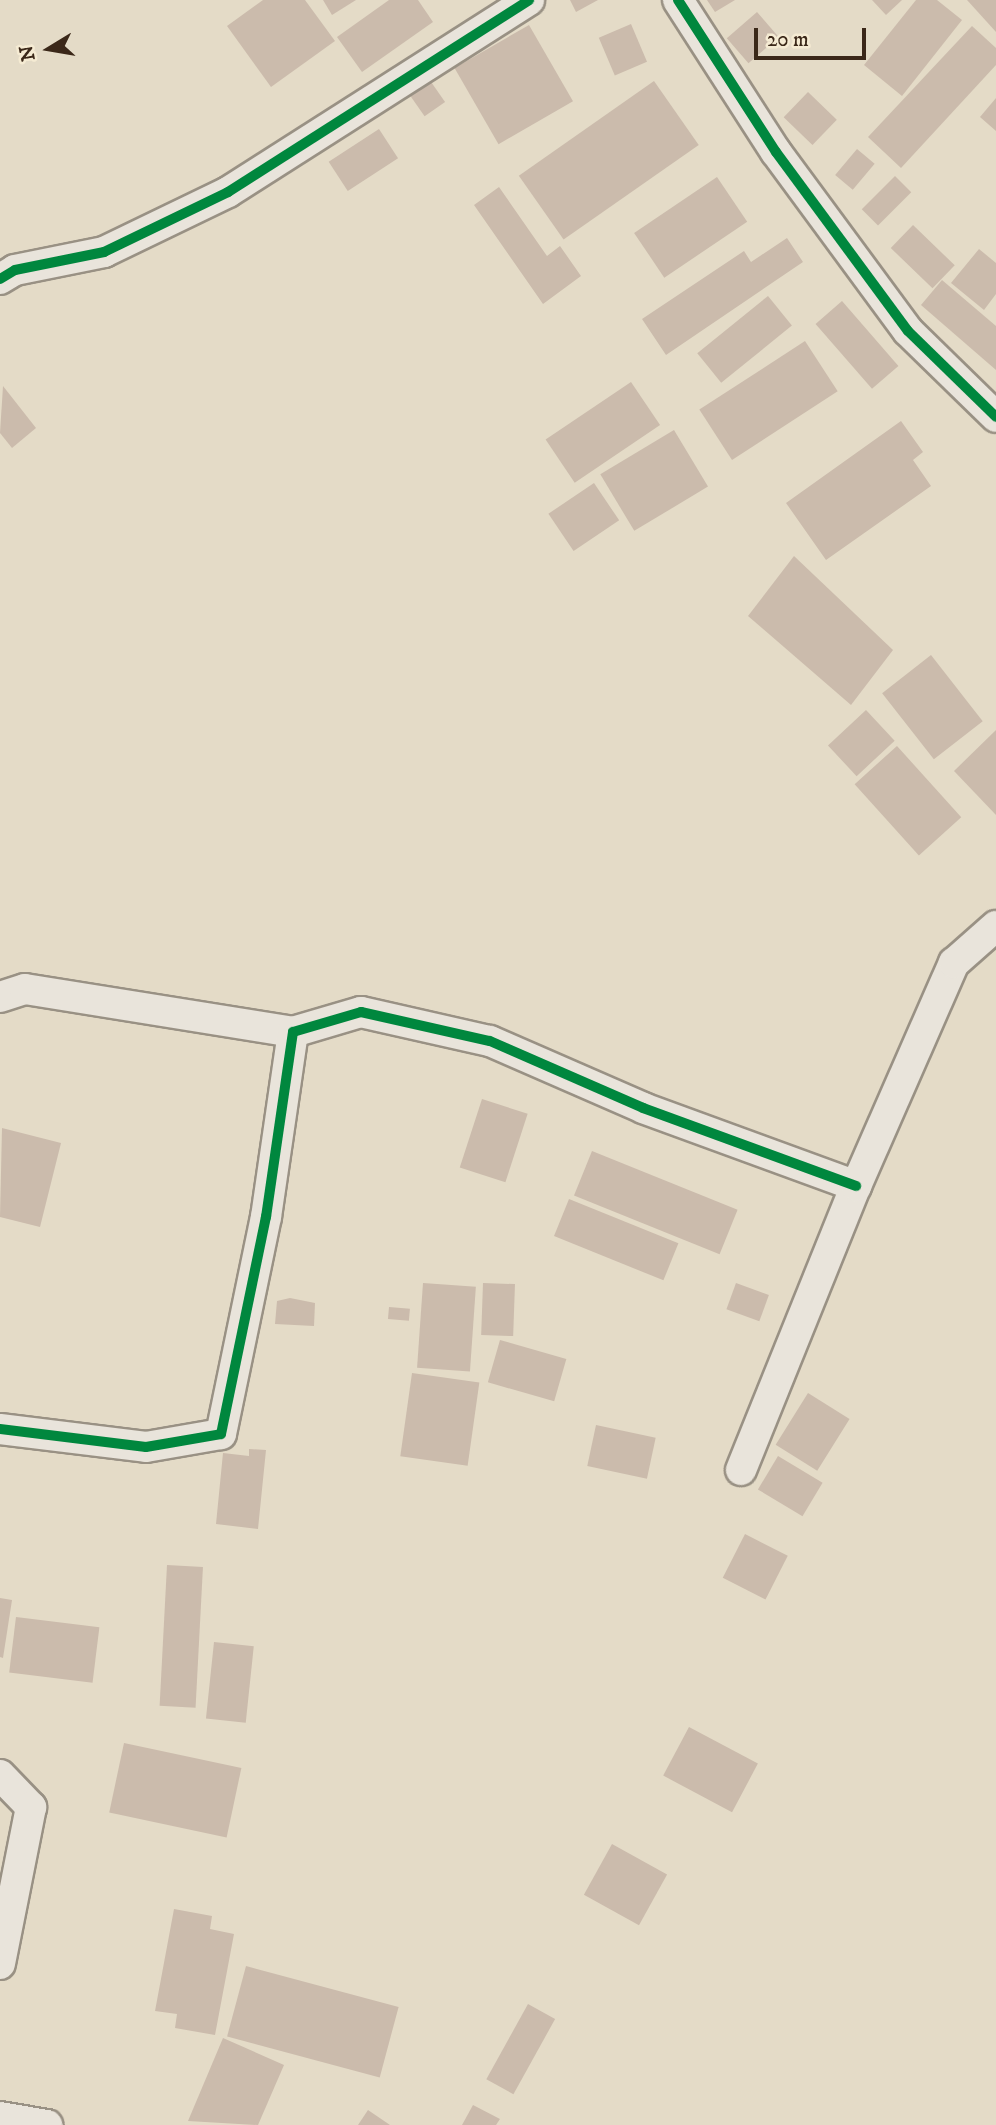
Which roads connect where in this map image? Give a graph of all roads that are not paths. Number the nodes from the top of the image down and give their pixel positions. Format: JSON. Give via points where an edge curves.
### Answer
{"nodes":[{"id":1,"x":529,"y":0,"type":"edge"},
{"id":2,"x":678,"y":0,"type":"edge"},
{"id":3,"x":0,"y":279,"type":"edge"},
{"id":4,"x":996,"y":417,"type":"edge"},
{"id":5,"x":996,"y":926,"type":"edge"},
{"id":6,"x":0,"y":998,"type":"edge"},
{"id":7,"x":293,"y":1032,"type":"junction"},
{"id":8,"x":856,"y":1186,"type":"junction"},
{"id":9,"x":0,"y":1429,"type":"edge"},
{"id":10,"x":741,"y":1470,"type":"dead end"},
{"id":11,"x":0,"y":1775,"type":"edge"},
{"id":12,"x":0,"y":1964,"type":"edge"},
{"id":13,"x":0,"y":2117,"type":"edge"},
{"id":14,"x":47,"y":2125,"type":"edge"}],
"edges":[{"from":1,"to":3,"type":"street","via":[[228,192],[104,251],[15,270]]},
{"from":2,"to":4,"type":"street","via":[[776,152],[908,331]]},
{"from":5,"to":8,"type":"street","via":[[954,963]]},
{"from":6,"to":7,"type":"street","via":[[25,989]]},
{"from":7,"to":8,"type":"street","via":[[362,1012],[490,1041],[643,1108]]},
{"from":7,"to":9,"type":"street","via":[[267,1217],[221,1434],[146,1447]]},
{"from":8,"to":10,"type":"street"},
{"from":11,"to":12,"type":"street","via":[[31,1807]]},
{"from":13,"to":14,"type":"street"}]}
